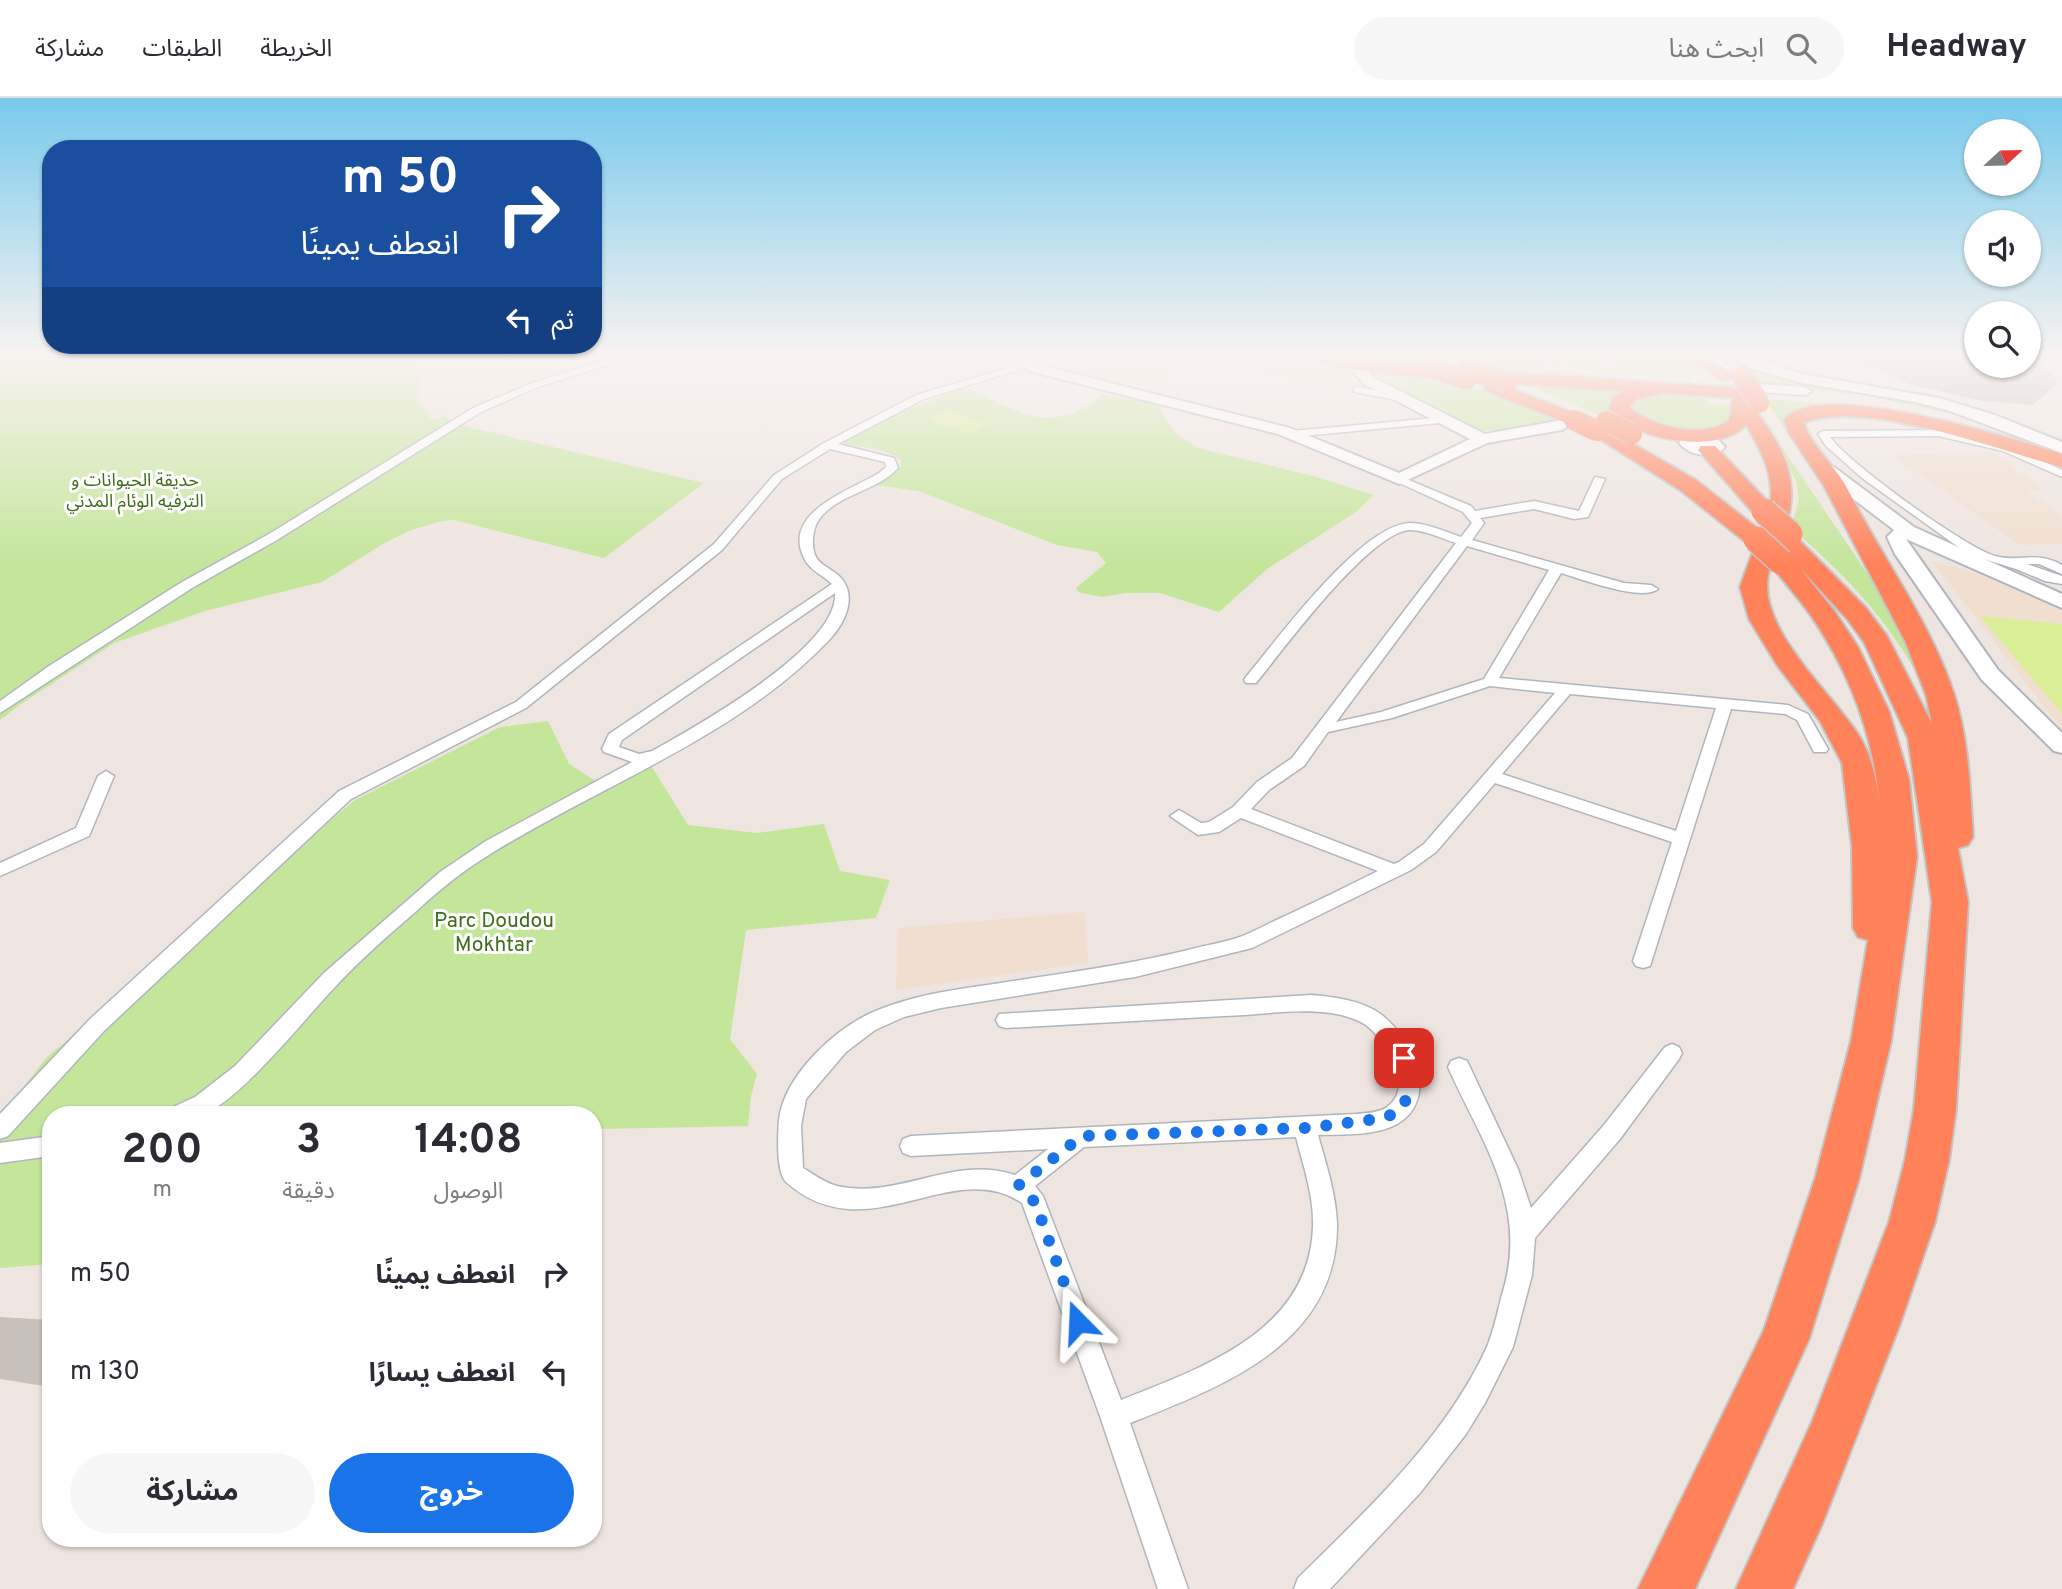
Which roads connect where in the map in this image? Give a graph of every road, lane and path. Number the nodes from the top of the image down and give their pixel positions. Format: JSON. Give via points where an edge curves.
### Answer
{"nodes":[{"id":1,"x":452,"y":426,"type":"edge"},
{"id":2,"x":865,"y":426,"type":"edge"},
{"id":3,"x":1266,"y":426,"type":"edge"},
{"id":4,"x":1380,"y":426,"type":"edge"},
{"id":5,"x":1457,"y":426,"type":"edge"},
{"id":6,"x":1554,"y":426,"type":"edge"},
{"id":7,"x":1596,"y":426,"type":"edge"},
{"id":8,"x":1601,"y":426,"type":"junction"},
{"id":9,"x":1649,"y":426,"type":"edge"},
{"id":10,"x":1734,"y":426,"type":"edge"},
{"id":11,"x":1759,"y":426,"type":"edge"},
{"id":12,"x":1765,"y":426,"type":"edge"},
{"id":13,"x":1795,"y":426,"type":"edge"},
{"id":14,"x":1826,"y":426,"type":"edge"},
{"id":15,"x":1874,"y":426,"type":"edge"},
{"id":16,"x":1936,"y":426,"type":"joint"},
{"id":17,"x":1959,"y":426,"type":"edge"},
{"id":18,"x":1990,"y":426,"type":"edge"},
{"id":19,"x":2001,"y":426,"type":"edge"},
{"id":20,"x":1662,"y":431,"type":"junction"},
{"id":21,"x":1897,"y":431,"type":"junction"},
{"id":22,"x":1883,"y":432,"type":"junction"},
{"id":23,"x":1293,"y":433,"type":"junction"},
{"id":24,"x":1823,"y":435,"type":"junction"},
{"id":25,"x":1483,"y":439,"type":"junction"},
{"id":26,"x":828,"y":445,"type":"junction"},
{"id":27,"x":1713,"y":447,"type":"junction"},
{"id":28,"x":2062,"y":449,"type":"edge"},
{"id":29,"x":2062,"y":460,"type":"edge"},
{"id":30,"x":1832,"y":464,"type":"junction"},
{"id":31,"x":2062,"y":474,"type":"edge"},
{"id":32,"x":1399,"y":479,"type":"junction"},
{"id":33,"x":1599,"y":479,"type":"dead end"},
{"id":34,"x":1474,"y":515,"type":"junction"},
{"id":35,"x":1774,"y":530,"type":"junction"},
{"id":36,"x":1907,"y":531,"type":"junction"},
{"id":37,"x":1462,"y":541,"type":"junction"},
{"id":38,"x":2018,"y":565,"type":"junction"},
{"id":39,"x":1557,"y":568,"type":"junction"},
{"id":40,"x":2062,"y":570,"type":"edge"},
{"id":41,"x":2062,"y":580,"type":"edge"},
{"id":42,"x":839,"y":584,"type":"junction"},
{"id":43,"x":1651,"y":589,"type":"dead end"},
{"id":44,"x":2062,"y":602,"type":"edge"},
{"id":45,"x":1890,"y":628,"type":"junction"},
{"id":46,"x":1251,"y":680,"type":"dead end"},
{"id":47,"x":1490,"y":682,"type":"junction"},
{"id":48,"x":1566,"y":689,"type":"junction"},
{"id":49,"x":1725,"y":704,"type":"junction"},
{"id":50,"x":0,"y":708,"type":"edge"},
{"id":51,"x":1323,"y":728,"type":"junction"},
{"id":52,"x":2062,"y":746,"type":"edge"},
{"id":53,"x":1819,"y":749,"type":"dead end"},
{"id":54,"x":655,"y":755,"type":"junction"},
{"id":55,"x":106,"y":776,"type":"dead end"},
{"id":56,"x":1491,"y":776,"type":"junction"},
{"id":57,"x":1239,"y":811,"type":"junction"},
{"id":58,"x":1179,"y":816,"type":"dead end"},
{"id":59,"x":1682,"y":839,"type":"junction"},
{"id":60,"x":0,"y":870,"type":"edge"},
{"id":61,"x":1395,"y":871,"type":"junction"},
{"id":62,"x":1643,"y":961,"type":"dead end"},
{"id":63,"x":1873,"y":1015,"type":"junction"},
{"id":64,"x":1006,"y":1020,"type":"dead end"},
{"id":65,"x":1672,"y":1053,"type":"dead end"},
{"id":66,"x":1459,"y":1067,"type":"dead end"},
{"id":67,"x":198,"y":1106,"type":"edge"},
{"id":68,"x":1306,"y":1128,"type":"junction"},
{"id":69,"x":0,"y":1129,"type":"edge"},
{"id":70,"x":1082,"y":1136,"type":"junction"},
{"id":71,"x":911,"y":1146,"type":"dead end"},
{"id":72,"x":42,"y":1147,"type":"edge"},
{"id":73,"x":0,"y":1153,"type":"edge"},
{"id":74,"x":1019,"y":1185,"type":"junction"},
{"id":75,"x":1523,"y":1234,"type":"junction"},
{"id":76,"x":1114,"y":1416,"type":"junction"},
{"id":77,"x":1173,"y":1589,"type":"edge"},
{"id":78,"x":1309,"y":1589,"type":"edge"},
{"id":79,"x":1666,"y":1589,"type":"edge"},
{"id":80,"x":1764,"y":1589,"type":"edge"}],
"edges":[{"from":1,"to":50,"type":"street","via":[[187,585]]},
{"from":2,"to":26,"type":"street"},
{"from":3,"to":23,"type":"street"},
{"from":4,"to":23,"type":"street"},
{"from":5,"to":25,"type":"street"},
{"from":6,"to":25,"type":"street"},
{"from":7,"to":8,"type":"highway","bridge":true},
{"from":8,"to":35,"type":"highway","via":[[1688,485]]},
{"from":8,"to":35,"type":"highway","bridge":true,"via":[[1632,434],[1704,477]]},
{"from":9,"to":20,"type":"highway"},
{"from":10,"to":27,"type":"highway","via":[[1721,433]]},
{"from":11,"to":35,"type":"highway","via":[[1783,486]]},
{"from":12,"to":45,"type":"highway"},
{"from":13,"to":30,"type":"highway"},
{"from":14,"to":24,"type":"street"},
{"from":15,"to":21,"type":"street"},
{"from":16,"to":21,"type":"street"},
{"from":16,"to":29,"type":"highway"},
{"from":17,"to":29,"type":"street"},
{"from":18,"to":28,"type":"street"},
{"from":19,"to":28,"type":"street"},
{"from":20,"to":27,"type":"highway"},
{"from":20,"to":27,"type":"street","via":[[1636,428]]},
{"from":21,"to":22,"type":"street"},
{"from":22,"to":24,"type":"street"},
{"from":22,"to":31,"type":"street","via":[[1931,432],[1965,438],[2015,452]]},
{"from":23,"to":32,"type":"street"},
{"from":24,"to":30,"type":"street"},
{"from":25,"to":32,"type":"street"},
{"from":26,"to":42,"type":"street","via":[[878,455],[890,460],[892,468],[882,478],[829,505],[810,524],[810,560]]},
{"from":26,"to":69,"type":"street","via":[[778,477],[718,547],[521,705],[345,795],[97,1025]]},
{"from":27,"to":35,"type":"highway"},
{"from":27,"to":35,"type":"highway","via":[[1775,486]]},
{"from":30,"to":36,"type":"street"},
{"from":30,"to":38,"type":"street","via":[[1972,551]]},
{"from":30,"to":45,"type":"highway"},
{"from":32,"to":34,"type":"street"},
{"from":33,"to":34,"type":"street","via":[[1584,514],[1534,505]]},
{"from":34,"to":37,"type":"street","via":[[1478,523]]},
{"from":35,"to":45,"type":"highway","via":[[1840,593]]},
{"from":35,"to":63,"type":"highway","via":[[1857,671],[1888,747],[1900,854]]},
{"from":35,"to":63,"type":"highway","via":[[1755,572],[1752,589],[1759,612],[1856,759],[1870,872]]},
{"from":36,"to":44,"type":"street"},
{"from":36,"to":52,"type":"street","via":[[1896,537],[1898,544],[1972,652],[2006,693]]},
{"from":37,"to":39,"type":"street"},
{"from":37,"to":46,"type":"street","via":[[1409,526],[1394,529],[1338,576]]},
{"from":37,"to":51,"type":"street"},
{"from":38,"to":40,"type":"street","via":[[2037,560]]},
{"from":38,"to":41,"type":"street"},
{"from":39,"to":43,"type":"street","via":[[1623,587]]},
{"from":39,"to":47,"type":"street"},
{"from":42,"to":54,"type":"street","via":[[839,618],[825,636],[753,693]]},
{"from":42,"to":54,"type":"street","via":[[615,737],[610,749],[638,759]]},
{"from":45,"to":80,"type":"highway","via":[[1923,738],[1950,902],[1935,1109],[1912,1222],[1876,1324]]},
{"from":47,"to":48,"type":"street"},
{"from":47,"to":51,"type":"street","via":[[1351,726]]},
{"from":48,"to":49,"type":"street"},
{"from":48,"to":56,"type":"street"},
{"from":49,"to":53,"type":"street","via":[[1796,712],[1808,724]]},
{"from":49,"to":59,"type":"street"},
{"from":51,"to":57,"type":"street","via":[[1298,762],[1263,786]]},
{"from":54,"to":67,"type":"street","via":[[505,835],[448,874],[331,979],[264,1053]]},
{"from":55,"to":60,"type":"street","via":[[83,832]]},
{"from":56,"to":59,"type":"street"},
{"from":56,"to":61,"type":"street","via":[[1430,848]]},
{"from":57,"to":58,"type":"street","via":[[1209,830],[1198,829]]},
{"from":57,"to":61,"type":"street"},
{"from":59,"to":62,"type":"street"},
{"from":61,"to":74,"type":"street","via":[[1245,943],[1135,971],[922,1003],[872,1019],[826,1056],[795,1098],[789,1144],[792,1173],[840,1197],[887,1197],[982,1177]]},
{"from":63,"to":79,"type":"highway","via":[[1871,1041],[1837,1179],[1785,1339]]},
{"from":64,"to":68,"type":"street","via":[[1291,1004],[1361,1012],[1387,1032],[1404,1058],[1406,1100],[1397,1112],[1384,1118]]},
{"from":65,"to":75,"type":"street","via":[[1612,1132]]},
{"from":66,"to":75,"type":"street","via":[[1508,1176]]},
{"from":68,"to":70,"type":"street"},
{"from":68,"to":76,"type":"street","via":[[1325,1227],[1317,1273],[1308,1294],[1289,1322],[1253,1354]]},
{"from":70,"to":71,"type":"street"},
{"from":70,"to":74,"type":"street"},
{"from":72,"to":73,"type":"street"},
{"from":74,"to":76,"type":"street","via":[[1038,1210]]},
{"from":75,"to":78,"type":"street","via":[[1507,1331],[1477,1392],[1387,1508]]},
{"from":76,"to":77,"type":"street"}]}
